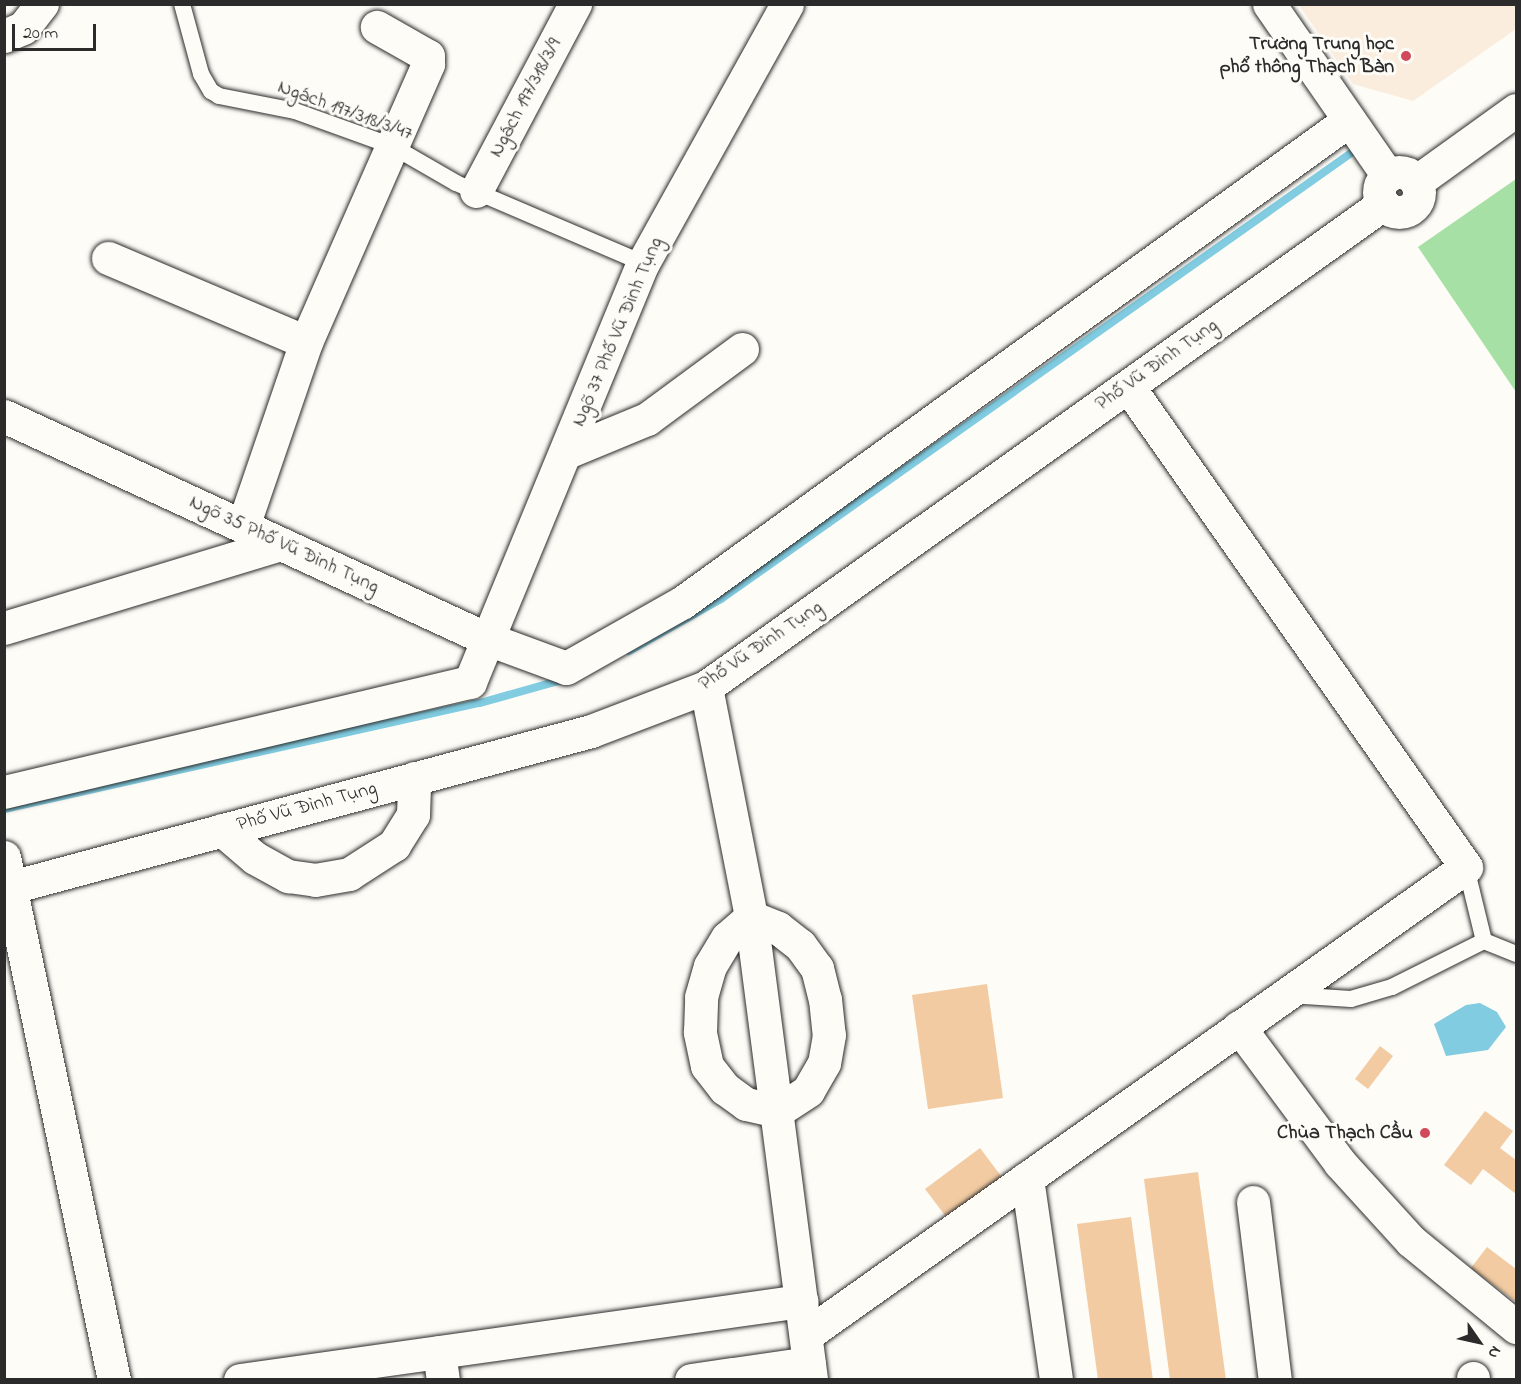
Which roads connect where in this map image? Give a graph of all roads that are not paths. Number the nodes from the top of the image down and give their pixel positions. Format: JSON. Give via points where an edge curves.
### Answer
{"nodes":[{"id":1,"x":42,"y":4,"type":"edge"},
{"id":2,"x":182,"y":4,"type":"edge"},
{"id":3,"x":575,"y":4,"type":"edge"},
{"id":4,"x":787,"y":4,"type":"edge"},
{"id":5,"x":1269,"y":4,"type":"edge"},
{"id":6,"x":377,"y":27,"type":"dead end"},
{"id":7,"x":4,"y":36,"type":"edge"},
{"id":8,"x":1516,"y":110,"type":"edge"},
{"id":9,"x":1349,"y":120,"type":"junction"},
{"id":10,"x":392,"y":146,"type":"junction"},
{"id":11,"x":1396,"y":187,"type":"junction"},
{"id":12,"x":476,"y":191,"type":"junction"},
{"id":13,"x":108,"y":258,"type":"dead end"},
{"id":14,"x":643,"y":263,"type":"junction"},
{"id":15,"x":306,"y":342,"type":"junction"},
{"id":16,"x":742,"y":350,"type":"dead end"},
{"id":17,"x":1128,"y":386,"type":"junction"},
{"id":18,"x":4,"y":416,"type":"edge"},
{"id":19,"x":567,"y":452,"type":"junction"},
{"id":20,"x":243,"y":526,"type":"junction"},
{"id":21,"x":281,"y":544,"type":"junction"},
{"id":22,"x":4,"y":628,"type":"edge"},
{"id":23,"x":485,"y":639,"type":"junction"},
{"id":24,"x":706,"y":687,"type":"junction"},
{"id":25,"x":414,"y":778,"type":"junction"},
{"id":26,"x":4,"y":792,"type":"edge"},
{"id":27,"x":222,"y":830,"type":"junction"},
{"id":28,"x":1466,"y":867,"type":"junction"},
{"id":29,"x":6,"y":874,"type":"edge"},
{"id":30,"x":751,"y":917,"type":"junction"},
{"id":31,"x":1484,"y":941,"type":"junction"},
{"id":32,"x":1516,"y":954,"type":"edge"},
{"id":33,"x":1285,"y":995,"type":"junction"},
{"id":34,"x":1239,"y":1027,"type":"junction"},
{"id":35,"x":777,"y":1111,"type":"junction"},
{"id":36,"x":1027,"y":1178,"type":"junction"},
{"id":37,"x":1253,"y":1202,"type":"dead end"},
{"id":38,"x":801,"y":1301,"type":"junction"},
{"id":39,"x":1516,"y":1327,"type":"edge"},
{"id":40,"x":809,"y":1359,"type":"edge"},
{"id":41,"x":441,"y":1366,"type":"edge"},
{"id":42,"x":114,"y":1380,"type":"edge"},
{"id":43,"x":240,"y":1380,"type":"edge"},
{"id":44,"x":691,"y":1380,"type":"edge"},
{"id":45,"x":1056,"y":1380,"type":"edge"},
{"id":46,"x":1275,"y":1380,"type":"edge"}],
"edges":[{"from":1,"to":7,"type":"street","via":[[23,28]]},
{"from":2,"to":10,"type":"lane","name":"Ngách 197/318/3/47","via":[[201,74],[211,91],[295,111]]},
{"from":3,"to":12,"type":"street","name":"Ngách 197/318/3/9"},
{"from":4,"to":14,"type":"street","name":"Ngõ 37 Phố Vũ Đình Tụng"},
{"from":5,"to":9,"type":"street"},
{"from":6,"to":10,"type":"street","via":[[424,54],[429,61]]},
{"from":8,"to":11,"type":"street","name":"Phố Vũ Đình Tụng"},
{"from":9,"to":11,"type":"street"},
{"from":9,"to":23,"type":"street","name":"Ngõ 35 Phố Vũ Đình Tụng","via":[[683,602],[566,668]]},
{"from":10,"to":12,"type":"lane","name":"Ngách 197/318/3/47"},
{"from":10,"to":15,"type":"street"},
{"from":11,"to":17,"type":"street","name":"Phố Vũ Đình Tụng"},
{"from":12,"to":14,"type":"lane","name":"Ngách 197/318/3/47"},
{"from":13,"to":15,"type":"street"},
{"from":14,"to":19,"type":"street","name":"Ngõ 37 Phố Vũ Đình Tụng"},
{"from":15,"to":20,"type":"street"},
{"from":16,"to":19,"type":"street","via":[[647,419]]},
{"from":17,"to":24,"type":"street","name":"Phố Vũ Đình Tụng"},
{"from":17,"to":28,"type":"street"},
{"from":18,"to":20,"type":"street","name":"Ngõ 35 Phố Vũ Đình Tụng"},
{"from":19,"to":23,"type":"street","name":"Ngõ 37 Phố Vũ Đình Tụng"},
{"from":20,"to":21,"type":"street","name":"Ngõ 35 Phố Vũ Đình Tụng"},
{"from":21,"to":22,"type":"street"},
{"from":21,"to":23,"type":"street","name":"Ngõ 35 Phố Vũ Đình Tụng"},
{"from":23,"to":26,"type":"street","name":"Ngõ 37 Phố Vũ Đình Tụng","via":[[470,681]]},
{"from":24,"to":25,"type":"street","name":"Phố Vũ Đình Tụng","via":[[591,731]]},
{"from":24,"to":30,"type":"street"},
{"from":25,"to":27,"type":"street","name":"Phố Vũ Đình Tụng"},
{"from":25,"to":27,"type":"street","via":[[413,815],[394,845],[349,874],[315,880],[288,876],[255,858]]},
{"from":27,"to":29,"type":"street","name":"Phố Vũ Đình Tụng"},
{"from":28,"to":31,"type":"lane"},
{"from":28,"to":33,"type":"street"},
{"from":29,"to":42,"type":"street"},
{"from":30,"to":35,"type":"street"},
{"from":30,"to":35,"type":"street","via":[[778,928],[800,945],[817,968],[830,1035],[824,1063],[808,1091]]},
{"from":30,"to":35,"type":"street","via":[[727,938],[710,966],[701,997],[700,1032],[707,1066],[725,1089],[746,1104]]},
{"from":31,"to":32,"type":"lane"},
{"from":31,"to":33,"type":"lane","via":[[1392,987],[1351,999]]},
{"from":33,"to":34,"type":"street"},
{"from":34,"to":36,"type":"street"},
{"from":34,"to":39,"type":"street","via":[[1340,1164],[1411,1241]]},
{"from":35,"to":38,"type":"street"},
{"from":36,"to":40,"type":"street"},
{"from":36,"to":45,"type":"street"},
{"from":37,"to":46,"type":"street"},
{"from":38,"to":40,"type":"street"},
{"from":38,"to":41,"type":"street"},
{"from":40,"to":44,"type":"street"},
{"from":41,"to":43,"type":"street"}]}
